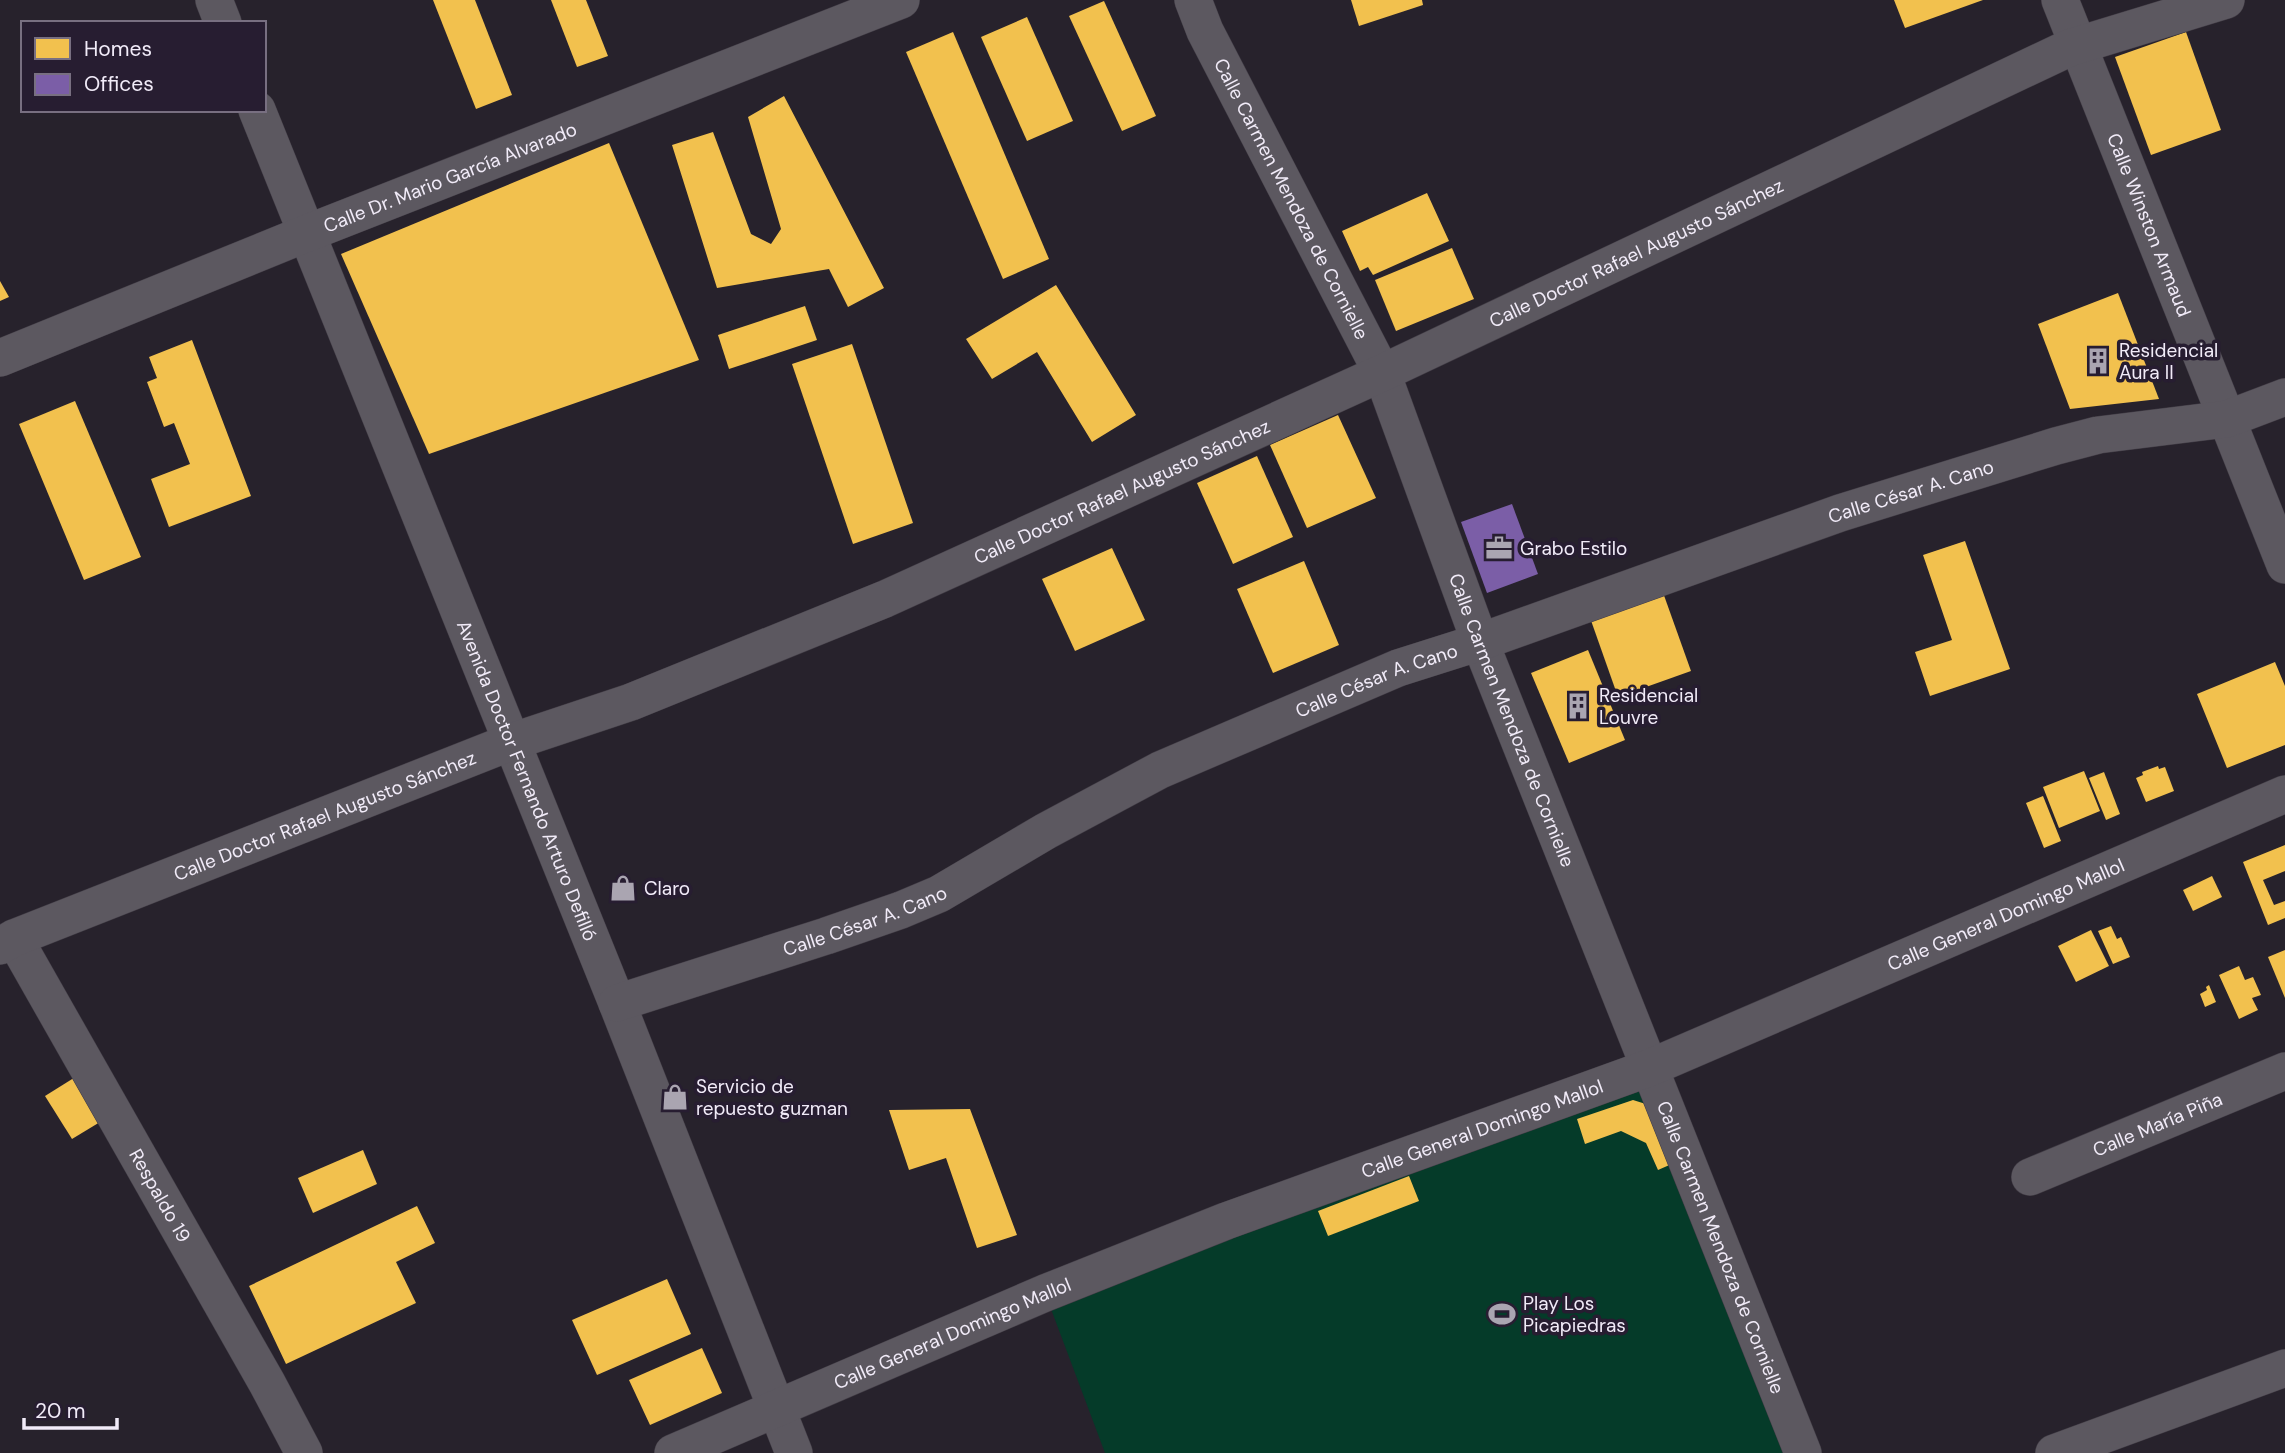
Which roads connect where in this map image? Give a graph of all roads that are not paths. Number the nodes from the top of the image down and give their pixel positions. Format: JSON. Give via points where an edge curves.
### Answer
{"nodes":[{"id":1,"x":214,"y":0,"type":"edge"},
{"id":2,"x":901,"y":0,"type":"edge"},
{"id":3,"x":1193,"y":0,"type":"edge"},
{"id":4,"x":2060,"y":0,"type":"edge"},
{"id":5,"x":2225,"y":0,"type":"edge"},
{"id":6,"x":222,"y":21,"type":"edge"},
{"id":7,"x":2078,"y":47,"type":"junction"},
{"id":8,"x":258,"y":112,"type":"edge"},
{"id":9,"x":305,"y":233,"type":"junction"},
{"id":10,"x":0,"y":358,"type":"edge"},
{"id":11,"x":1382,"y":373,"type":"junction"},
{"id":12,"x":2285,"y":397,"type":"edge"},
{"id":13,"x":2227,"y":419,"type":"junction"},
{"id":14,"x":2285,"y":565,"type":"edge"},
{"id":15,"x":1480,"y":642,"type":"junction"},
{"id":16,"x":511,"y":743,"type":"junction"},
{"id":17,"x":2285,"y":794,"type":"edge"},
{"id":18,"x":7,"y":942,"type":"edge"},
{"id":19,"x":617,"y":1003,"type":"junction"},
{"id":20,"x":1649,"y":1068,"type":"junction"},
{"id":21,"x":2285,"y":1072,"type":"edge"},
{"id":22,"x":2030,"y":1177,"type":"dead end"},
{"id":23,"x":2285,"y":1368,"type":"edge"},
{"id":24,"x":776,"y":1409,"type":"junction"},
{"id":25,"x":304,"y":1453,"type":"edge"},
{"id":26,"x":673,"y":1453,"type":"edge"},
{"id":27,"x":794,"y":1453,"type":"edge"},
{"id":28,"x":1803,"y":1453,"type":"edge"},
{"id":29,"x":2054,"y":1453,"type":"edge"}],
"edges":[{"from":1,"to":6,"type":"street"},
{"from":2,"to":9,"type":"street","name":"Calle Dr. Mario García Alvarado"},
{"from":3,"to":11,"type":"street","name":"Calle Carmen Mendoza de Cornielle"},
{"from":4,"to":7,"type":"street","name":"Calle Winston Armaud"},
{"from":5,"to":7,"type":"street","name":"Calle Doctor Rafael Augusto Sánchez"},
{"from":7,"to":11,"type":"street","name":"Calle Doctor Rafael Augusto Sánchez"},
{"from":7,"to":13,"type":"street","name":"Calle Winston Armaud"},
{"from":8,"to":9,"type":"street","name":"Avenida Doctor Fernando Arturo Defilló"},
{"from":9,"to":10,"type":"street","name":"Calle Dr. Mario García Alvarado"},
{"from":9,"to":16,"type":"street","name":"Avenida Doctor Fernando Arturo Defilló"},
{"from":11,"to":15,"type":"street","name":"Calle Carmen Mendoza de Cornielle"},
{"from":11,"to":16,"type":"street","name":"Calle Doctor Rafael Augusto Sánchez","via":[[885,599],[631,702]]},
{"from":12,"to":13,"type":"street","name":"Calle César A. Cano"},
{"from":13,"to":14,"type":"street","name":"Calle Winston Armaud"},
{"from":13,"to":15,"type":"street","name":"Calle César A. Cano","via":[[2098,435],[2056,446],[1840,513]]},
{"from":15,"to":19,"type":"street","name":"Calle César A. Cano","via":[[1398,668],[1160,770],[901,911]]},
{"from":15,"to":20,"type":"street","name":"Calle Carmen Mendoza de Cornielle"},
{"from":16,"to":18,"type":"street","name":"Calle Doctor Rafael Augusto Sánchez"},
{"from":16,"to":19,"type":"street","name":"Avenida Doctor Fernando Arturo Defilló"},
{"from":17,"to":20,"type":"street","name":"Calle General Domingo Mallol"},
{"from":18,"to":25,"type":"street","name":"Respaldo 19"},
{"from":19,"to":24,"type":"street","name":"Avenida Doctor Fernando Arturo Defilló"},
{"from":20,"to":24,"type":"street","name":"Calle General Domingo Mallol","via":[[1226,1222],[1045,1293]]},
{"from":20,"to":28,"type":"street","name":"Calle Carmen Mendoza de Cornielle"},
{"from":21,"to":22,"type":"street","name":"Calle María Piña"},
{"from":23,"to":29,"type":"street"},
{"from":24,"to":26,"type":"street","name":"Calle General Domingo Mallol"},
{"from":24,"to":27,"type":"street","name":"Avenida Doctor Fernando Arturo Defilló"}]}
